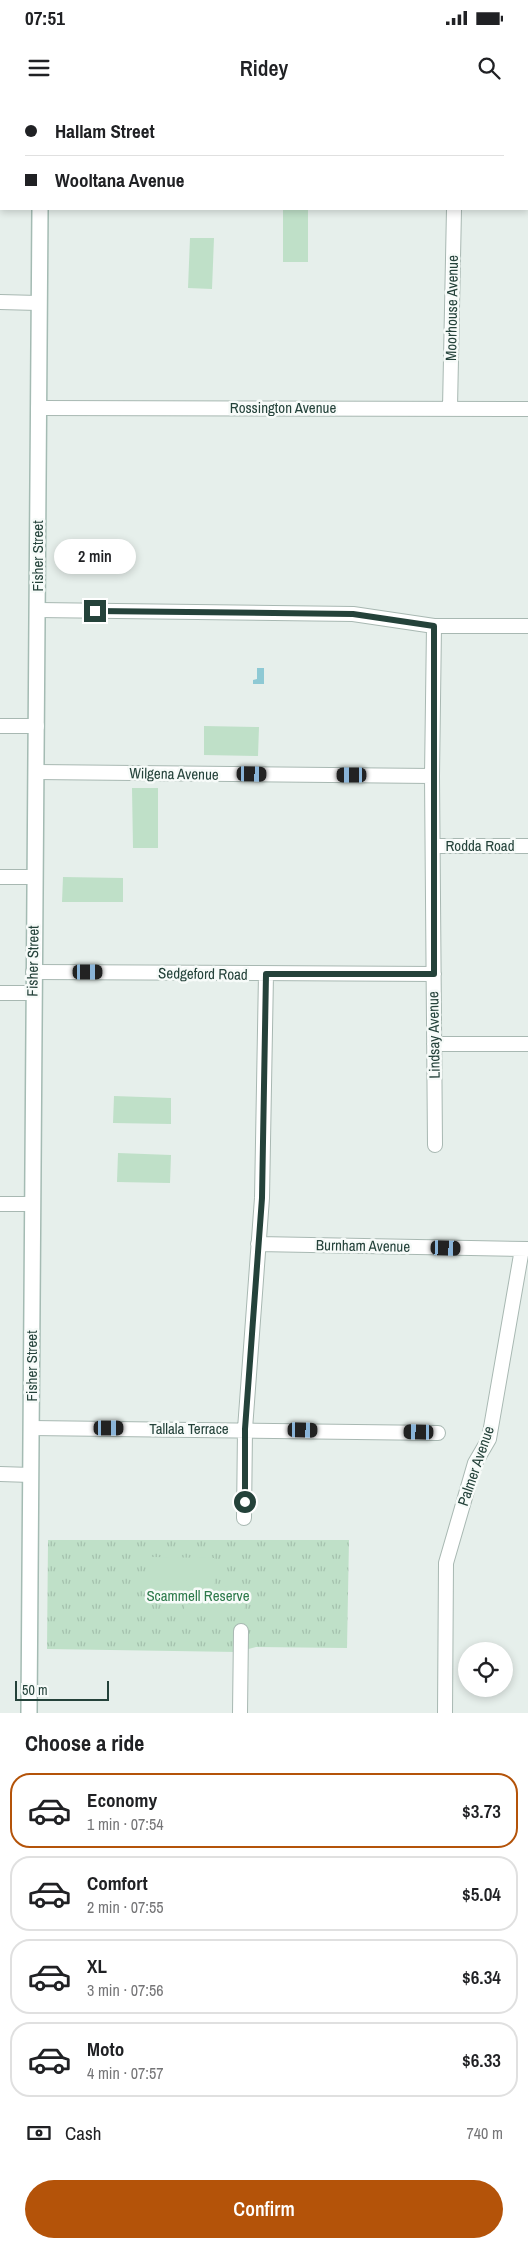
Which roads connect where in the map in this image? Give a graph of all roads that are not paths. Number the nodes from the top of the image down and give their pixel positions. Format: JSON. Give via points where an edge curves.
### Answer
{"nodes":[{"id":1,"x":40,"y":210,"type":"edge"},
{"id":2,"x":454,"y":210,"type":"edge"},
{"id":3,"x":0,"y":302,"type":"edge"},
{"id":4,"x":38,"y":303,"type":"junction"},
{"id":5,"x":38,"y":408,"type":"junction"},
{"id":6,"x":450,"y":408,"type":"junction"},
{"id":7,"x":528,"y":409,"type":"edge"},
{"id":8,"x":38,"y":610,"type":"junction"},
{"id":9,"x":434,"y":626,"type":"junction"},
{"id":10,"x":528,"y":626,"type":"edge"},
{"id":11,"x":0,"y":726,"type":"edge"},
{"id":12,"x":37,"y":726,"type":"junction"},
{"id":13,"x":37,"y":772,"type":"junction"},
{"id":14,"x":432,"y":776,"type":"junction"},
{"id":15,"x":432,"y":846,"type":"junction"},
{"id":16,"x":528,"y":846,"type":"edge"},
{"id":17,"x":0,"y":877,"type":"edge"},
{"id":18,"x":35,"y":877,"type":"junction"},
{"id":19,"x":33,"y":972,"type":"junction"},
{"id":20,"x":266,"y":974,"type":"junction"},
{"id":21,"x":434,"y":974,"type":"junction"},
{"id":22,"x":0,"y":993,"type":"edge"},
{"id":23,"x":33,"y":993,"type":"junction"},
{"id":24,"x":434,"y":1044,"type":"junction"},
{"id":25,"x":528,"y":1044,"type":"edge"},
{"id":26,"x":435,"y":1145,"type":"dead end"},
{"id":27,"x":0,"y":1204,"type":"edge"},
{"id":28,"x":33,"y":1204,"type":"junction"},
{"id":29,"x":258,"y":1244,"type":"junction"},
{"id":30,"x":525,"y":1249,"type":"edge"},
{"id":31,"x":31,"y":1428,"type":"junction"},
{"id":32,"x":245,"y":1429,"type":"junction"},
{"id":33,"x":438,"y":1433,"type":"dead end"},
{"id":34,"x":0,"y":1474,"type":"edge"},
{"id":35,"x":31,"y":1475,"type":"junction"},
{"id":36,"x":244,"y":1518,"type":"dead end"},
{"id":37,"x":241,"y":1631,"type":"dead end"},
{"id":38,"x":29,"y":1713,"type":"edge"},
{"id":39,"x":240,"y":1713,"type":"edge"},
{"id":40,"x":445,"y":1713,"type":"edge"}],
"edges":[{"from":1,"to":4,"type":"street","name":"Fisher Street"},
{"from":2,"to":6,"type":"street","name":"Moorhouse Avenue"},
{"from":3,"to":4,"type":"street"},
{"from":4,"to":5,"type":"street","name":"Fisher Street"},
{"from":5,"to":6,"type":"street","name":"Rossington Avenue"},
{"from":5,"to":8,"type":"street","name":"Fisher Street"},
{"from":6,"to":7,"type":"street","name":"Rossington Avenue"},
{"from":8,"to":9,"type":"street","via":[[353,614]]},
{"from":8,"to":12,"type":"street","name":"Fisher Street"},
{"from":9,"to":10,"type":"street"},
{"from":9,"to":14,"type":"street","name":"Lindsay Avenue"},
{"from":11,"to":12,"type":"street"},
{"from":12,"to":13,"type":"street","name":"Fisher Street"},
{"from":13,"to":14,"type":"street","name":"Wilgena Avenue"},
{"from":13,"to":18,"type":"street","name":"Fisher Street"},
{"from":14,"to":15,"type":"street","name":"Lindsay Avenue"},
{"from":15,"to":16,"type":"street","name":"Rodda Road"},
{"from":15,"to":21,"type":"street","name":"Lindsay Avenue"},
{"from":17,"to":18,"type":"street"},
{"from":18,"to":19,"type":"street","name":"Fisher Street"},
{"from":19,"to":20,"type":"street","name":"Sedgeford Road"},
{"from":19,"to":23,"type":"street","name":"Fisher Street"},
{"from":20,"to":21,"type":"street","name":"Sedgeford Road"},
{"from":20,"to":29,"type":"street","via":[[262,1198]]},
{"from":21,"to":24,"type":"street","name":"Lindsay Avenue"},
{"from":22,"to":23,"type":"street"},
{"from":23,"to":28,"type":"street","name":"Fisher Street"},
{"from":24,"to":25,"type":"street"},
{"from":24,"to":26,"type":"street","name":"Lindsay Avenue"},
{"from":27,"to":28,"type":"street"},
{"from":28,"to":31,"type":"street","name":"Fisher Street"},
{"from":29,"to":30,"type":"street","name":"Burnham Avenue"},
{"from":29,"to":32,"type":"street"},
{"from":30,"to":40,"type":"street","name":"Palmer Avenue","via":[[489,1438],[475,1463],[446,1563]]},
{"from":31,"to":32,"type":"street","name":"Tallala Terrace"},
{"from":31,"to":35,"type":"street","name":"Fisher Street"},
{"from":32,"to":33,"type":"street","name":"Tallala Terrace"},
{"from":32,"to":36,"type":"street"},
{"from":34,"to":35,"type":"street"},
{"from":35,"to":38,"type":"street","name":"Fisher Street"},
{"from":37,"to":39,"type":"street"}]}
